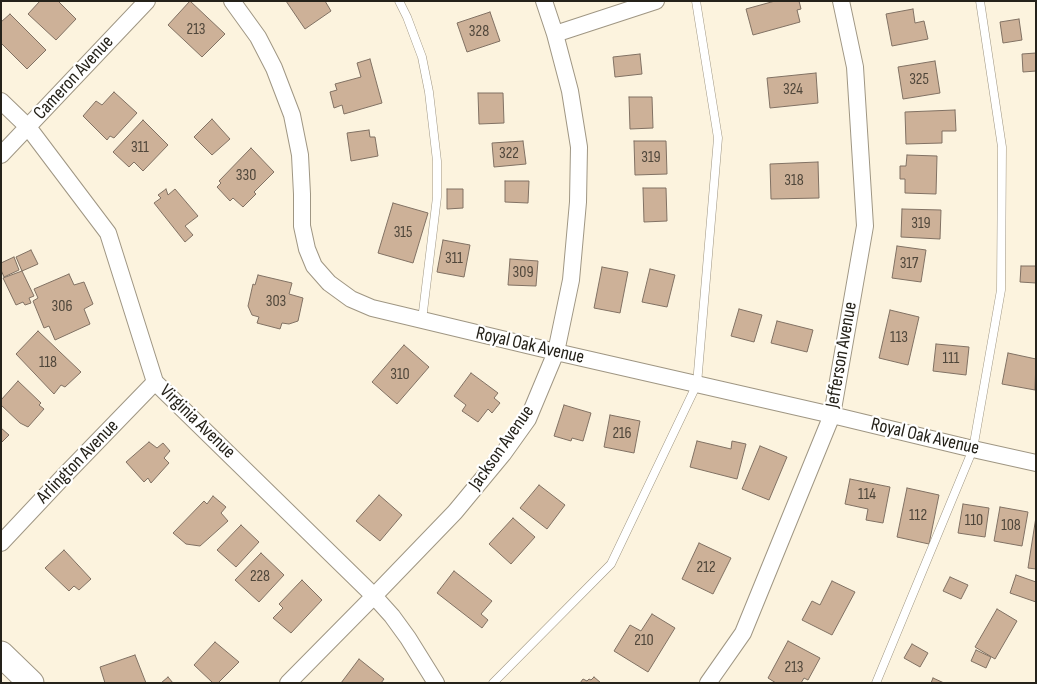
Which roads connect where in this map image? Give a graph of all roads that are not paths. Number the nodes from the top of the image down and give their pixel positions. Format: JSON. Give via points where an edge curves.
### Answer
{"nodes":[{"id":1,"x":147,"y":1,"type":"edge"},
{"id":2,"x":232,"y":1,"type":"edge"},
{"id":3,"x":399,"y":1,"type":"edge"},
{"id":4,"x":544,"y":1,"type":"edge"},
{"id":5,"x":656,"y":1,"type":"edge"},
{"id":6,"x":696,"y":1,"type":"edge"},
{"id":7,"x":841,"y":1,"type":"edge"},
{"id":8,"x":980,"y":1,"type":"edge"},
{"id":9,"x":555,"y":34,"type":"junction"},
{"id":10,"x":1,"y":101,"type":"edge"},
{"id":11,"x":28,"y":127,"type":"junction"},
{"id":12,"x":1,"y":155,"type":"edge"},
{"id":13,"x":422,"y":320,"type":"junction"},
{"id":14,"x":556,"y":352,"type":"junction"},
{"id":15,"x":155,"y":382,"type":"junction"},
{"id":16,"x":697,"y":384,"type":"junction"},
{"id":17,"x":832,"y":415,"type":"junction"},
{"id":18,"x":972,"y":449,"type":"junction"},
{"id":19,"x":1036,"y":463,"type":"edge"},
{"id":20,"x":1,"y":543,"type":"edge"},
{"id":21,"x":374,"y":596,"type":"junction"},
{"id":22,"x":1,"y":654,"type":"edge"},
{"id":23,"x":31,"y":683,"type":"edge"},
{"id":24,"x":288,"y":683,"type":"edge"},
{"id":25,"x":436,"y":683,"type":"edge"},
{"id":26,"x":493,"y":683,"type":"edge"},
{"id":27,"x":708,"y":683,"type":"edge"},
{"id":28,"x":876,"y":683,"type":"edge"}],
"edges":[{"from":1,"to":11,"type":"street","name":"Cameron Avenue"},
{"from":2,"to":13,"type":"street","name":"Royal Oak Avenue","via":[[258,36],[292,115],[300,155],[302,226],[314,266],[329,283],[351,299],[372,308]]},
{"from":3,"to":13,"type":"lane","via":[[422,57],[438,161],[438,197]]},
{"from":4,"to":9,"type":"street","name":"Jackson Avenue"},
{"from":5,"to":9,"type":"street"},
{"from":6,"to":16,"type":"lane","via":[[718,138]]},
{"from":7,"to":17,"type":"street","name":"Jefferson Avenue","via":[[855,67],[865,226]]},
{"from":8,"to":18,"type":"lane","via":[[1002,147],[1001,290]]},
{"from":9,"to":14,"type":"street","name":"Jackson Avenue","via":[[570,91],[578,147],[578,202],[571,280]]},
{"from":10,"to":11,"type":"street","name":"Virginia Avenue"},
{"from":11,"to":12,"type":"street","name":"Cameron Avenue"},
{"from":11,"to":15,"type":"street","name":"Virginia Avenue","via":[[108,233]]},
{"from":13,"to":14,"type":"street","name":"Royal Oak Avenue"},
{"from":14,"to":16,"type":"street","name":"Royal Oak Avenue"},
{"from":14,"to":21,"type":"street","name":"Jackson Avenue","via":[[528,419],[503,454],[455,512]]},
{"from":15,"to":20,"type":"street","name":"Arlington Avenue"},
{"from":15,"to":21,"type":"street","name":"Virginia Avenue"},
{"from":16,"to":17,"type":"street","name":"Royal Oak Avenue"},
{"from":16,"to":26,"type":"lane","via":[[611,564]]},
{"from":17,"to":18,"type":"street","name":"Royal Oak Avenue"},
{"from":17,"to":27,"type":"street","name":"Jefferson Avenue","via":[[743,633]]},
{"from":18,"to":19,"type":"street","name":"Royal Oak Avenue"},
{"from":18,"to":28,"type":"lane"},
{"from":21,"to":24,"type":"street","name":"Jackson Avenue"},
{"from":21,"to":25,"type":"street","name":"Virginia Avenue","via":[[408,638]]},
{"from":22,"to":23,"type":"main road"}]}
